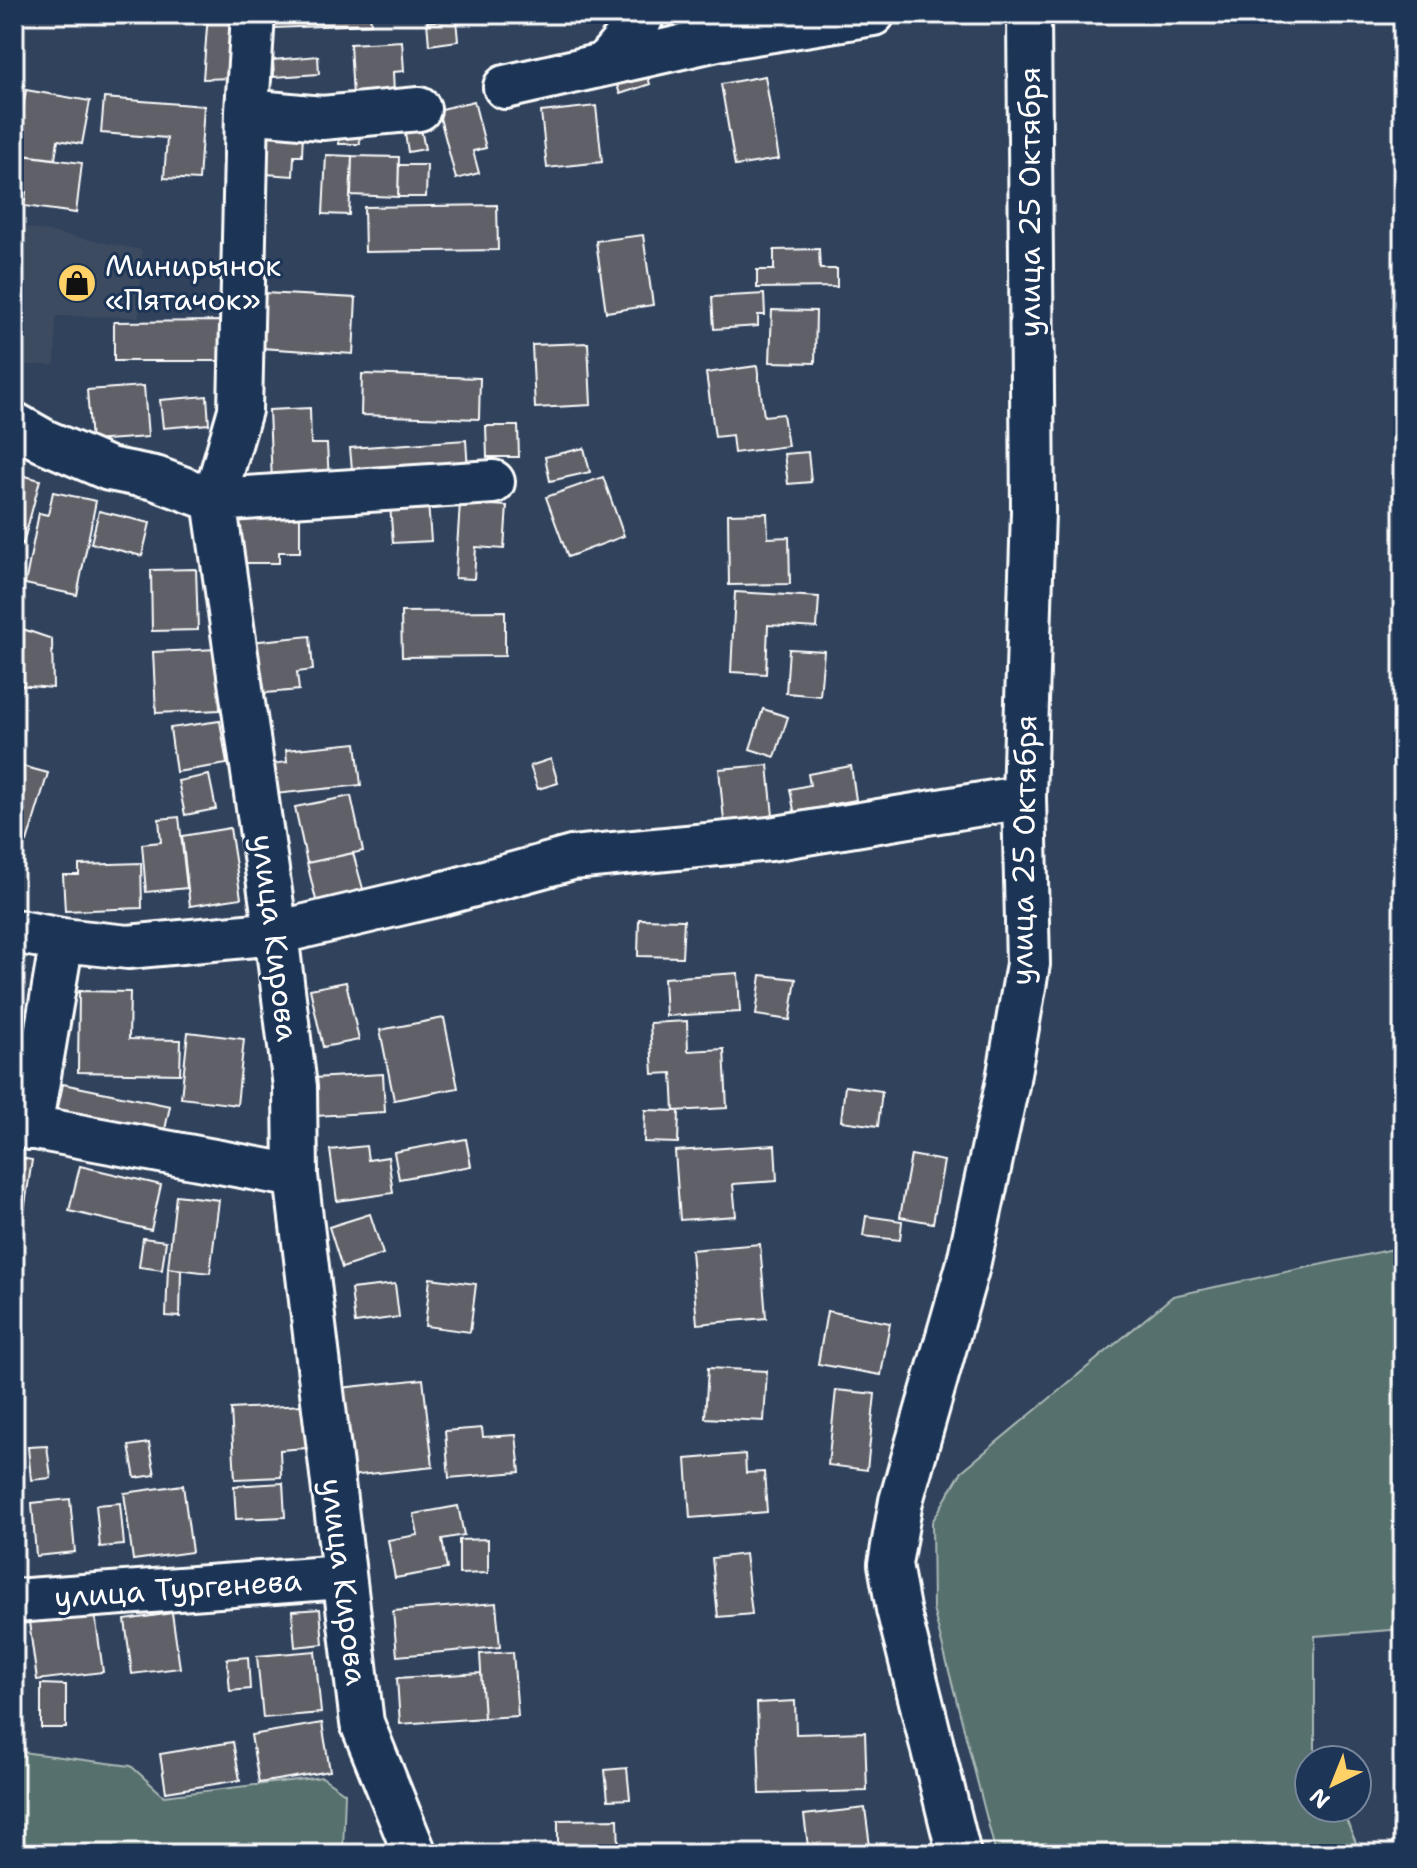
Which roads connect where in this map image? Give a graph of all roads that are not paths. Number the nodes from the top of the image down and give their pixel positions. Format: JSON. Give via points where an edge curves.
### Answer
{"nodes":[{"id":1,"x":253,"y":14,"type":"edge"},
{"id":2,"x":643,"y":14,"type":"edge"},
{"id":3,"x":873,"y":14,"type":"edge"},
{"id":4,"x":1029,"y":14,"type":"edge"},
{"id":5,"x":606,"y":62,"type":"junction"},
{"id":6,"x":505,"y":87,"type":"dead end"},
{"id":7,"x":419,"y":109,"type":"dead end"},
{"id":8,"x":247,"y":111,"type":"junction"},
{"id":9,"x":14,"y":424,"type":"edge"},
{"id":10,"x":493,"y":482,"type":"dead end"},
{"id":11,"x":214,"y":500,"type":"junction"},
{"id":12,"x":1024,"y":797,"type":"junction"},
{"id":13,"x":14,"y":931,"type":"edge"},
{"id":14,"x":276,"y":933,"type":"junction"},
{"id":15,"x":62,"y":940,"type":"junction"},
{"id":16,"x":22,"y":1126,"type":"edge"},
{"id":17,"x":296,"y":1176,"type":"junction"},
{"id":18,"x":343,"y":1577,"type":"junction"},
{"id":19,"x":14,"y":1601,"type":"edge"},
{"id":20,"x":415,"y":1854,"type":"edge"},
{"id":21,"x":959,"y":1854,"type":"edge"}],
"edges":[{"from":1,"to":8,"type":"street","name":"улица Кирова"},
{"from":2,"to":5,"type":"street"},
{"from":3,"to":5,"type":"street"},
{"from":4,"to":12,"type":"street","name":"улица 25 Октября","via":[[1033,511]]},
{"from":5,"to":6,"type":"street"},
{"from":7,"to":8,"type":"street","via":[[322,118]]},
{"from":8,"to":11,"type":"street","name":"улица Кирова","via":[[240,410]]},
{"from":9,"to":11,"type":"street","via":[[109,469],[155,478]]},
{"from":10,"to":11,"type":"street"},
{"from":11,"to":14,"type":"street","name":"улица Кирова"},
{"from":12,"to":14,"type":"street","via":[[770,839],[572,858]]},
{"from":12,"to":21,"type":"street","name":"улица 25 Октября","via":[[1028,964],[1007,1085],[968,1266],[901,1501],[890,1564]]},
{"from":13,"to":15,"type":"street"},
{"from":14,"to":15,"type":"street","via":[[128,947]]},
{"from":14,"to":17,"type":"street","name":"улица Кирова","via":[[295,1087]]},
{"from":15,"to":16,"type":"street"},
{"from":16,"to":17,"type":"street"},
{"from":17,"to":18,"type":"street","name":"улица Кирова"},
{"from":18,"to":19,"type":"street","name":"улица Тургенева"},
{"from":18,"to":20,"type":"street","name":"улица Кирова","via":[[362,1723]]}]}
